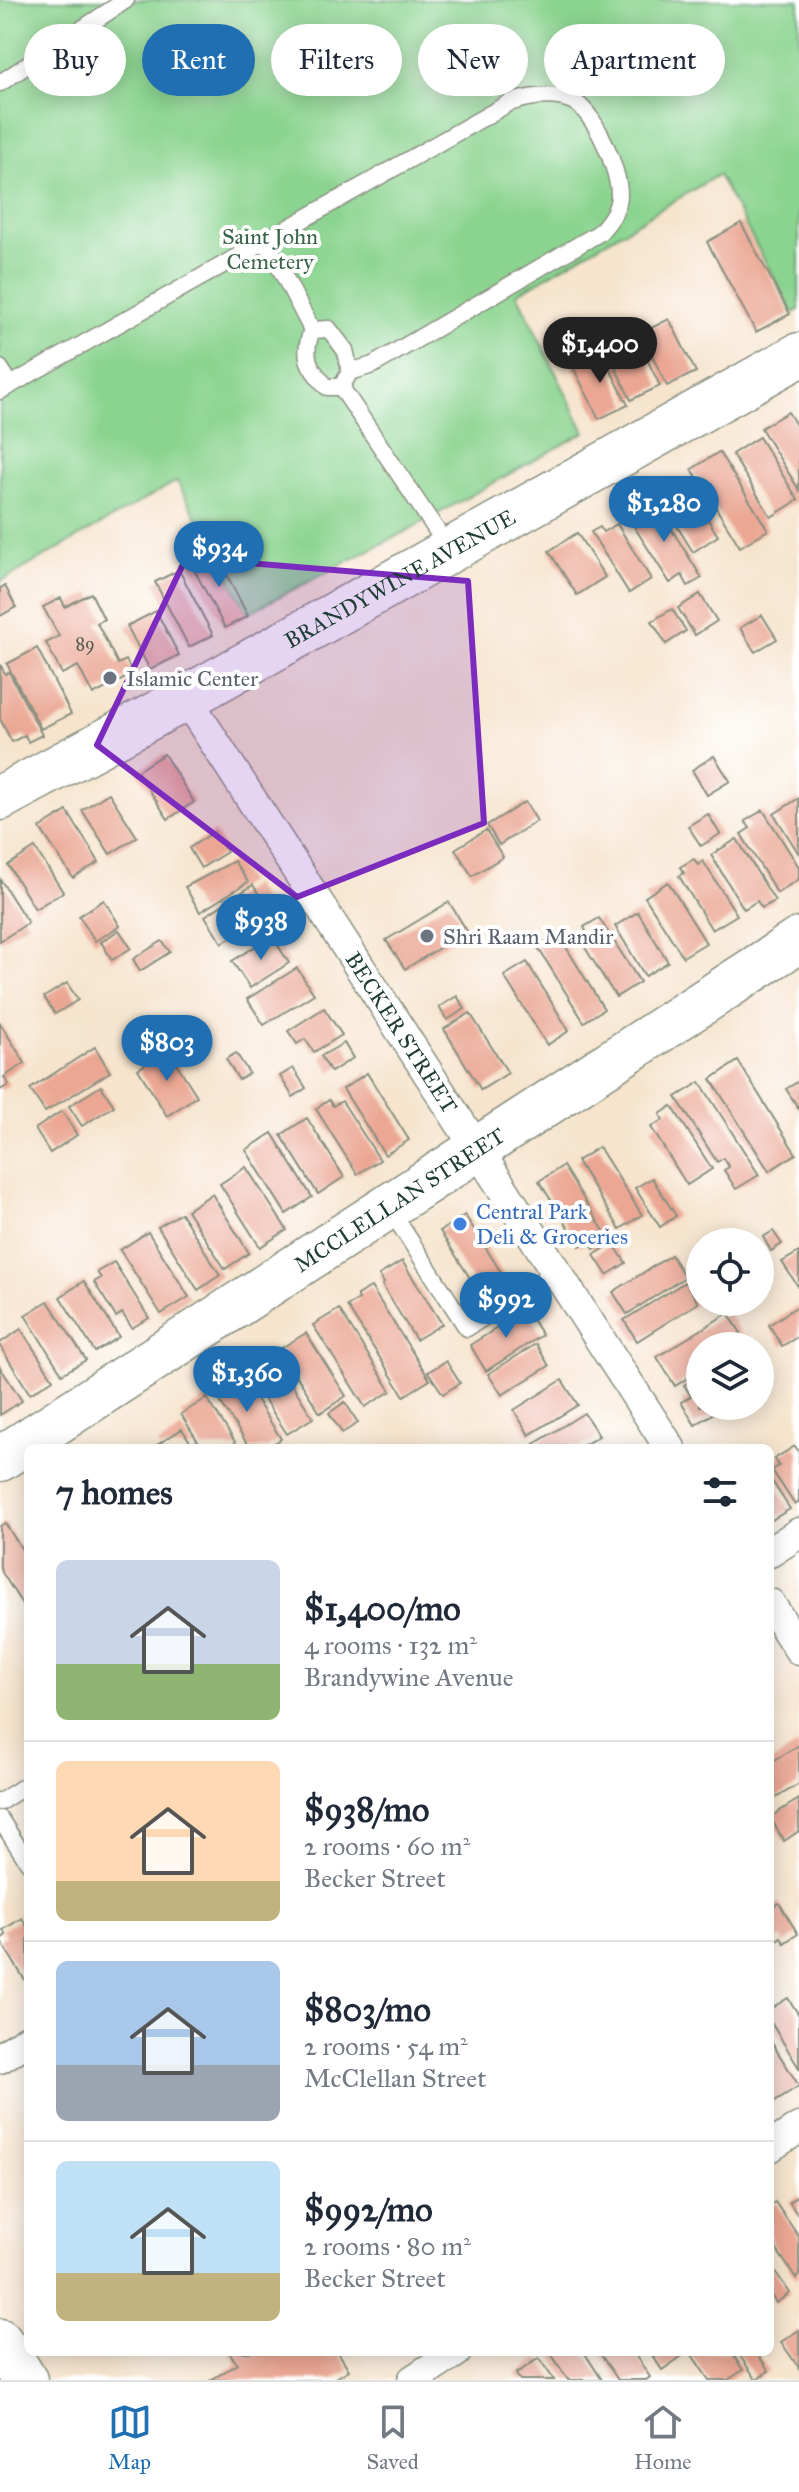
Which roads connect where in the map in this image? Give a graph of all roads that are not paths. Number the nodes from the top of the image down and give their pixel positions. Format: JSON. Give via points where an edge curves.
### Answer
{"nodes":[{"id":1,"x":121,"y":1,"type":"edge"},
{"id":2,"x":0,"y":83,"type":"edge"},
{"id":3,"x":266,"y":241,"type":"junction"},
{"id":4,"x":312,"y":330,"type":"junction"},
{"id":5,"x":799,"y":355,"type":"edge"},
{"id":6,"x":0,"y":368,"type":"edge"},
{"id":7,"x":346,"y":380,"type":"junction"},
{"id":8,"x":5,"y":388,"type":"edge"},
{"id":9,"x":449,"y":550,"type":"junction"},
{"id":10,"x":186,"y":698,"type":"junction"},
{"id":11,"x":0,"y":798,"type":"edge"},
{"id":12,"x":799,"y":940,"type":"edge"},
{"id":13,"x":477,"y":1149,"type":"junction"},
{"id":14,"x":388,"y":1206,"type":"junction"},
{"id":15,"x":556,"y":1271,"type":"junction"},
{"id":16,"x":667,"y":1444,"type":"edge"},
{"id":17,"x":0,"y":1459,"type":"edge"},
{"id":18,"x":799,"y":1533,"type":"edge"},
{"id":19,"x":774,"y":1549,"type":"edge"},
{"id":20,"x":774,"y":1610,"type":"edge"},
{"id":21,"x":799,"y":1649,"type":"edge"},
{"id":22,"x":24,"y":1787,"type":"edge"},
{"id":23,"x":0,"y":1802,"type":"edge"},
{"id":24,"x":0,"y":1819,"type":"edge"},
{"id":25,"x":24,"y":1856,"type":"edge"},
{"id":26,"x":24,"y":2043,"type":"edge"},
{"id":27,"x":0,"y":2058,"type":"edge"},
{"id":28,"x":799,"y":2128,"type":"edge"},
{"id":29,"x":774,"y":2144,"type":"edge"},
{"id":30,"x":450,"y":2356,"type":"edge"},
{"id":31,"x":413,"y":2380,"type":"edge"}],
"edges":[{"from":1,"to":2,"type":"lane"},
{"from":3,"to":4,"type":"lane"},
{"from":3,"to":7,"type":"lane","via":[[509,103],[554,98],[571,100],[587,111],[609,156],[619,196],[614,216],[599,233]]},
{"from":3,"to":8,"type":"lane"},
{"from":4,"to":7,"type":"lane","via":[[329,329],[345,350]]},
{"from":4,"to":7,"type":"lane","via":[[306,346],[312,371],[327,387]]},
{"from":5,"to":9,"type":"street","name":"BRANDYWINE AVENUE"},
{"from":6,"to":8,"type":"lane"},
{"from":7,"to":9,"type":"lane"},
{"from":9,"to":10,"type":"street","name":"BRANDYWINE AVENUE"},
{"from":10,"to":11,"type":"street","name":"BRANDYWINE AVENUE"},
{"from":10,"to":13,"type":"street","name":"BECKER STREET"},
{"from":12,"to":13,"type":"street","name":"MCCLELLAN STREET"},
{"from":13,"to":14,"type":"street","name":"MCCLELLAN STREET"},
{"from":13,"to":15,"type":"street","name":"BECKER STREET"},
{"from":14,"to":15,"type":"lane","via":[[467,1328]]},
{"from":14,"to":17,"type":"street","name":"MCCLELLAN STREET"},
{"from":15,"to":16,"type":"street","name":"BECKER STREET"},
{"from":18,"to":19,"type":"street"},
{"from":20,"to":21,"type":"street"},
{"from":22,"to":23,"type":"lane"},
{"from":24,"to":25,"type":"lane"},
{"from":26,"to":27,"type":"street"},
{"from":28,"to":29,"type":"street"},
{"from":30,"to":31,"type":"street"}]}
